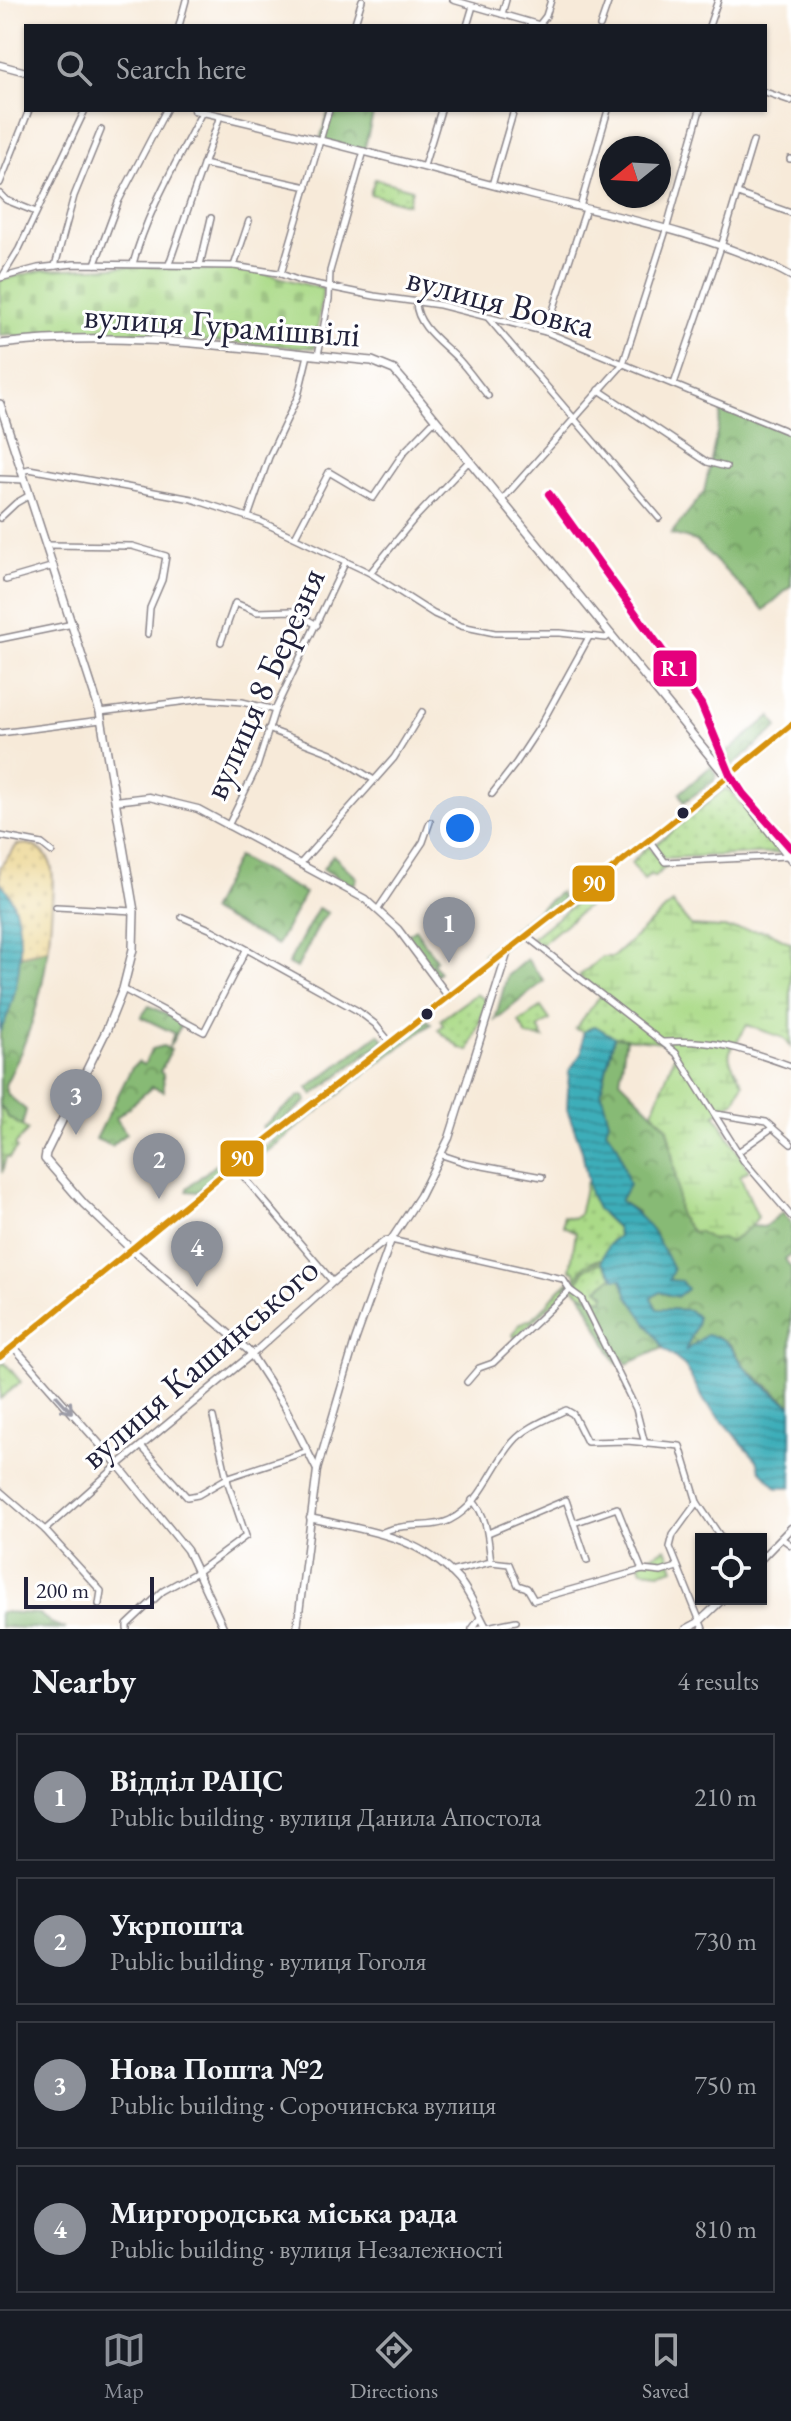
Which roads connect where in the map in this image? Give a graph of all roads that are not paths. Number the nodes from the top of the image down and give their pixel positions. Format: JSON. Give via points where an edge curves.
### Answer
{"nodes":[{"id":1,"x":186,"y":0,"type":"edge"},
{"id":2,"x":362,"y":0,"type":"edge"},
{"id":3,"x":453,"y":0,"type":"edge"},
{"id":4,"x":506,"y":0,"type":"edge"},
{"id":5,"x":551,"y":0,"type":"edge"},
{"id":6,"x":609,"y":0,"type":"edge"},
{"id":7,"x":718,"y":0,"type":"edge"},
{"id":8,"x":461,"y":1,"type":"edge"},
{"id":9,"x":473,"y":6,"type":"junction"},
{"id":10,"x":502,"y":14,"type":"junction"},
{"id":11,"x":180,"y":24,"type":"edge"},
{"id":12,"x":355,"y":24,"type":"edge"},
{"id":13,"x":468,"y":24,"type":"edge"},
{"id":14,"x":534,"y":24,"type":"edge"},
{"id":15,"x":541,"y":24,"type":"edge"},
{"id":16,"x":601,"y":24,"type":"edge"},
{"id":17,"x":710,"y":24,"type":"edge"},
{"id":18,"x":0,"y":66,"type":"edge"},
{"id":19,"x":24,"y":72,"type":"edge"},
{"id":20,"x":767,"y":93,"type":"edge"},
{"id":21,"x":791,"y":101,"type":"edge"},
{"id":22,"x":28,"y":112,"type":"edge"},
{"id":23,"x":84,"y":112,"type":"edge"},
{"id":24,"x":165,"y":112,"type":"edge"},
{"id":25,"x":198,"y":112,"type":"edge"},
{"id":26,"x":202,"y":112,"type":"edge"},
{"id":27,"x":328,"y":112,"type":"edge"},
{"id":28,"x":440,"y":112,"type":"edge"},
{"id":29,"x":513,"y":112,"type":"edge"},
{"id":30,"x":607,"y":112,"type":"edge"},
{"id":31,"x":699,"y":112,"type":"edge"},
{"id":32,"x":220,"y":116,"type":"junction"},
{"id":33,"x":101,"y":130,"type":"dead end"},
{"id":34,"x":753,"y":141,"type":"dead end"},
{"id":35,"x":320,"y":142,"type":"junction"},
{"id":36,"x":364,"y":150,"type":"junction"},
{"id":37,"x":203,"y":164,"type":"junction"},
{"id":38,"x":424,"y":166,"type":"junction"},
{"id":39,"x":0,"y":183,"type":"edge"},
{"id":40,"x":492,"y":185,"type":"junction"},
{"id":41,"x":307,"y":187,"type":"junction"},
{"id":42,"x":0,"y":194,"type":"edge"},
{"id":43,"x":738,"y":194,"type":"junction"},
{"id":44,"x":583,"y":208,"type":"junction"},
{"id":45,"x":36,"y":212,"type":"junction"},
{"id":46,"x":791,"y":213,"type":"edge"},
{"id":47,"x":211,"y":218,"type":"dead end"},
{"id":48,"x":249,"y":221,"type":"dead end"},
{"id":49,"x":666,"y":230,"type":"junction"},
{"id":50,"x":721,"y":247,"type":"junction"},
{"id":51,"x":95,"y":264,"type":"junction"},
{"id":52,"x":133,"y":264,"type":"junction"},
{"id":53,"x":169,"y":264,"type":"junction"},
{"id":54,"x":200,"y":265,"type":"junction"},
{"id":55,"x":55,"y":266,"type":"junction"},
{"id":56,"x":234,"y":266,"type":"junction"},
{"id":57,"x":281,"y":274,"type":"junction"},
{"id":58,"x":791,"y":276,"type":"edge"},
{"id":59,"x":1,"y":277,"type":"edge"},
{"id":60,"x":330,"y":287,"type":"junction"},
{"id":61,"x":416,"y":303,"type":"junction"},
{"id":62,"x":489,"y":319,"type":"junction"},
{"id":63,"x":546,"y":332,"type":"junction"},
{"id":64,"x":0,"y":344,"type":"edge"},
{"id":65,"x":308,"y":355,"type":"junction"},
{"id":66,"x":318,"y":356,"type":"junction"},
{"id":67,"x":623,"y":364,"type":"junction"},
{"id":68,"x":674,"y":384,"type":"junction"},
{"id":69,"x":599,"y":390,"type":"junction"},
{"id":70,"x":488,"y":396,"type":"dead end"},
{"id":71,"x":0,"y":404,"type":"edge"},
{"id":72,"x":573,"y":417,"type":"junction"},
{"id":73,"x":436,"y":419,"type":"junction"},
{"id":74,"x":791,"y":433,"type":"edge"},
{"id":75,"x":470,"y":460,"type":"junction"},
{"id":76,"x":726,"y":467,"type":"dead end"},
{"id":77,"x":22,"y":471,"type":"junction"},
{"id":78,"x":0,"y":479,"type":"edge"},
{"id":79,"x":25,"y":480,"type":"junction"},
{"id":80,"x":30,"y":495,"type":"junction"},
{"id":81,"x":502,"y":500,"type":"junction"},
{"id":82,"x":248,"y":517,"type":"junction"},
{"id":83,"x":0,"y":518,"type":"edge"},
{"id":84,"x":659,"y":518,"type":"dead end"},
{"id":85,"x":295,"y":537,"type":"junction"},
{"id":86,"x":47,"y":545,"type":"junction"},
{"id":87,"x":346,"y":561,"type":"junction"},
{"id":88,"x":54,"y":566,"type":"junction"},
{"id":89,"x":370,"y":573,"type":"junction"},
{"id":90,"x":6,"y":580,"type":"dead end"},
{"id":91,"x":73,"y":624,"type":"junction"},
{"id":92,"x":317,"y":625,"type":"junction"},
{"id":93,"x":148,"y":634,"type":"dead end"},
{"id":94,"x":612,"y":634,"type":"junction"},
{"id":95,"x":589,"y":637,"type":"junction"},
{"id":96,"x":0,"y":639,"type":"edge"},
{"id":97,"x":221,"y":642,"type":"dead end"},
{"id":98,"x":275,"y":710,"type":"junction"},
{"id":99,"x":422,"y":712,"type":"dead end"},
{"id":100,"x":101,"y":716,"type":"junction"},
{"id":101,"x":791,"y":725,"type":"edge"},
{"id":102,"x":268,"y":729,"type":"junction"},
{"id":103,"x":0,"y":733,"type":"edge"},
{"id":104,"x":727,"y":777,"type":"junction"},
{"id":105,"x":374,"y":780,"type":"junction"},
{"id":106,"x":492,"y":794,"type":"dead end"},
{"id":107,"x":115,"y":801,"type":"junction"},
{"id":108,"x":430,"y":822,"type":"dead end"},
{"id":109,"x":228,"y":826,"type":"junction"},
{"id":110,"x":0,"y":836,"type":"edge"},
{"id":111,"x":649,"y":840,"type":"junction"},
{"id":112,"x":52,"y":852,"type":"dead end"},
{"id":113,"x":789,"y":858,"type":"edge"},
{"id":114,"x":300,"y":864,"type":"junction"},
{"id":115,"x":56,"y":907,"type":"dead end"},
{"id":116,"x":378,"y":909,"type":"junction"},
{"id":117,"x":134,"y":911,"type":"junction"},
{"id":118,"x":182,"y":917,"type":"dead end"},
{"id":119,"x":526,"y":936,"type":"junction"},
{"id":120,"x":246,"y":950,"type":"junction"},
{"id":121,"x":508,"y":950,"type":"junction"},
{"id":122,"x":123,"y":989,"type":"junction"},
{"id":123,"x":448,"y":996,"type":"junction"},
{"id":124,"x":390,"y":1042,"type":"junction"},
{"id":125,"x":662,"y":1042,"type":"junction"},
{"id":126,"x":791,"y":1066,"type":"edge"},
{"id":127,"x":715,"y":1114,"type":"junction"},
{"id":128,"x":772,"y":1128,"type":"junction"},
{"id":129,"x":791,"y":1144,"type":"edge"},
{"id":130,"x":738,"y":1152,"type":"junction"},
{"id":131,"x":442,"y":1155,"type":"junction"},
{"id":132,"x":234,"y":1165,"type":"junction"},
{"id":133,"x":542,"y":1177,"type":"dead end"},
{"id":134,"x":791,"y":1216,"type":"edge"},
{"id":135,"x":391,"y":1240,"type":"junction"},
{"id":136,"x":131,"y":1249,"type":"junction"},
{"id":137,"x":333,"y":1282,"type":"junction"},
{"id":138,"x":570,"y":1290,"type":"junction"},
{"id":139,"x":13,"y":1346,"type":"junction"},
{"id":140,"x":251,"y":1354,"type":"junction"},
{"id":141,"x":0,"y":1357,"type":"edge"},
{"id":142,"x":467,"y":1382,"type":"dead end"},
{"id":143,"x":213,"y":1417,"type":"dead end"},
{"id":144,"x":645,"y":1444,"type":"junction"},
{"id":145,"x":141,"y":1445,"type":"junction"},
{"id":146,"x":308,"y":1451,"type":"junction"},
{"id":147,"x":118,"y":1465,"type":"junction"},
{"id":148,"x":317,"y":1470,"type":"junction"},
{"id":149,"x":229,"y":1477,"type":"junction"},
{"id":150,"x":0,"y":1491,"type":"edge"},
{"id":151,"x":472,"y":1500,"type":"junction"},
{"id":152,"x":697,"y":1502,"type":"junction"},
{"id":153,"x":310,"y":1518,"type":"junction"},
{"id":154,"x":574,"y":1523,"type":"junction"},
{"id":155,"x":791,"y":1528,"type":"edge"},
{"id":156,"x":45,"y":1530,"type":"junction"},
{"id":157,"x":383,"y":1532,"type":"junction"},
{"id":158,"x":488,"y":1533,"type":"junction"},
{"id":159,"x":718,"y":1533,"type":"edge"},
{"id":160,"x":781,"y":1538,"type":"junction"},
{"id":161,"x":791,"y":1545,"type":"edge"},
{"id":162,"x":767,"y":1553,"type":"edge"},
{"id":163,"x":587,"y":1561,"type":"dead end"},
{"id":164,"x":491,"y":1562,"type":"junction"},
{"id":165,"x":677,"y":1567,"type":"junction"},
{"id":166,"x":642,"y":1570,"type":"junction"},
{"id":167,"x":197,"y":1572,"type":"junction"},
{"id":168,"x":450,"y":1572,"type":"junction"},
{"id":169,"x":99,"y":1604,"type":"dead end"},
{"id":170,"x":718,"y":1605,"type":"edge"},
{"id":171,"x":480,"y":1618,"type":"junction"},
{"id":172,"x":516,"y":1621,"type":"dead end"},
{"id":173,"x":701,"y":1625,"type":"edge"},
{"id":174,"x":127,"y":1627,"type":"edge"},
{"id":175,"x":224,"y":1629,"type":"edge"},
{"id":176,"x":297,"y":1629,"type":"edge"},
{"id":177,"x":474,"y":1629,"type":"edge"},
{"id":178,"x":487,"y":1629,"type":"edge"},
{"id":179,"x":686,"y":1629,"type":"edge"}],
"edges":[{"from":1,"to":11,"type":"street"},
{"from":2,"to":12,"type":"street"},
{"from":3,"to":8,"type":"street"},
{"from":4,"to":10,"type":"street"},
{"from":5,"to":15,"type":"street"},
{"from":6,"to":16,"type":"street"},
{"from":7,"to":17,"type":"street"},
{"from":8,"to":9,"type":"street"},
{"from":9,"to":10,"type":"street"},
{"from":9,"to":13,"type":"street"},
{"from":10,"to":14,"type":"street"},
{"from":18,"to":19,"type":"street"},
{"from":20,"to":21,"type":"street"},
{"from":22,"to":39,"type":"street"},
{"from":23,"to":45,"type":"street"},
{"from":24,"to":51,"type":"street","via":[[115,209]]},
{"from":25,"to":52,"type":"street","via":[[154,204]]},
{"from":26,"to":32,"type":"street"},
{"from":27,"to":35,"type":"street"},
{"from":28,"to":38,"type":"street"},
{"from":29,"to":40,"type":"street"},
{"from":30,"to":44,"type":"street"},
{"from":31,"to":49,"type":"street"},
{"from":32,"to":35,"type":"street"},
{"from":32,"to":37,"type":"street"},
{"from":33,"to":55,"type":"street","via":[[74,196]]},
{"from":34,"to":43,"type":"street"},
{"from":35,"to":36,"type":"street"},
{"from":35,"to":41,"type":"street"},
{"from":36,"to":38,"type":"street"},
{"from":36,"to":60,"type":"street"},
{"from":37,"to":41,"type":"street"},
{"from":37,"to":53,"type":"street"},
{"from":38,"to":40,"type":"street"},
{"from":40,"to":44,"type":"street"},
{"from":41,"to":57,"type":"street"},
{"from":42,"to":45,"type":"street"},
{"from":43,"to":46,"type":"street"},
{"from":43,"to":50,"type":"street"},
{"from":44,"to":49,"type":"street"},
{"from":44,"to":63,"type":"street"},
{"from":45,"to":59,"type":"street"},
{"from":47,"to":54,"type":"street"},
{"from":48,"to":56,"type":"street"},
{"from":49,"to":50,"type":"street"},
{"from":49,"to":67,"type":"street"},
{"from":50,"to":58,"type":"street"},
{"from":50,"to":68,"type":"street"},
{"from":51,"to":52,"type":"street","name":"вулиця Вовка"},
{"from":51,"to":55,"type":"street","name":"вулиця Вовка"},
{"from":52,"to":53,"type":"street","name":"вулиця Вовка"},
{"from":53,"to":54,"type":"street","name":"вулиця Вовка"},
{"from":54,"to":56,"type":"street","name":"вулиця Вовка"},
{"from":55,"to":59,"type":"street","name":"вулиця Вовка"},
{"from":56,"to":57,"type":"street","name":"вулиця Вовка"},
{"from":57,"to":60,"type":"street","name":"вулиця Вовка"},
{"from":60,"to":61,"type":"street","name":"вулиця Вовка"},
{"from":60,"to":66,"type":"street"},
{"from":61,"to":62,"type":"street","name":"вулиця Вовка"},
{"from":61,"to":70,"type":"street","via":[[428,330]]},
{"from":62,"to":63,"type":"street","name":"вулиця Вовка"},
{"from":62,"to":72,"type":"street"},
{"from":63,"to":67,"type":"street","name":"вулиця Вовка"},
{"from":64,"to":65,"type":"main road","name":"вулиця Гурамішвілі","via":[[84,338]]},
{"from":65,"to":66,"type":"main road","name":"вулиця Гурамішвілі"},
{"from":65,"to":82,"type":"street","via":[[298,396]]},
{"from":66,"to":73,"type":"main road","name":"вулиця Гурамішвілі","via":[[389,367]]},
{"from":67,"to":68,"type":"street","name":"вулиця Вовка"},
{"from":67,"to":69,"type":"street"},
{"from":68,"to":74,"type":"street","name":"вулиця Вовка"},
{"from":69,"to":72,"type":"street"},
{"from":69,"to":76,"type":"street","via":[[707,462]]},
{"from":71,"to":77,"type":"main road"},
{"from":72,"to":81,"type":"street"},
{"from":72,"to":84,"type":"street"},
{"from":73,"to":75,"type":"main road","name":"вулиця Гурамішвілі"},
{"from":73,"to":85,"type":"street","via":[[404,452],[373,498],[329,472]]},
{"from":75,"to":81,"type":"main road","name":"вулиця Гурамішвілі"},
{"from":75,"to":89,"type":"street"},
{"from":77,"to":79,"type":"main road"},
{"from":77,"to":82,"type":"street","via":[[192,499]]},
{"from":78,"to":79,"type":"street"},
{"from":79,"to":80,"type":"main road"},
{"from":80,"to":83,"type":"street"},
{"from":80,"to":86,"type":"main road"},
{"from":81,"to":94,"type":"main road","name":"вулиця Гурамішвілі"},
{"from":82,"to":85,"type":"street"},
{"from":85,"to":87,"type":"street"},
{"from":86,"to":88,"type":"main road"},
{"from":86,"to":93,"type":"street","via":[[132,546],[166,556]]},
{"from":87,"to":89,"type":"street"},
{"from":87,"to":92,"type":"street","name":"вулиця 8 Березня"},
{"from":88,"to":90,"type":"street"},
{"from":88,"to":91,"type":"main road"},
{"from":89,"to":95,"type":"street","via":[[461,626],[495,633]]},
{"from":91,"to":96,"type":"street"},
{"from":91,"to":100,"type":"main road"},
{"from":92,"to":97,"type":"street","via":[[292,611],[257,612],[235,603]]},
{"from":92,"to":98,"type":"street","name":"вулиця 8 Березня"},
{"from":94,"to":95,"type":"street"},
{"from":94,"to":104,"type":"main road","name":"вулиця Гурамішвілі"},
{"from":95,"to":106,"type":"street","via":[[539,728]]},
{"from":98,"to":100,"type":"street","via":[[204,699]]},
{"from":98,"to":102,"type":"street","name":"вулиця 8 Березня"},
{"from":99,"to":105,"type":"street"},
{"from":100,"to":103,"type":"street"},
{"from":100,"to":107,"type":"main road"},
{"from":101,"to":104,"type":"street"},
{"from":102,"to":105,"type":"street","via":[[331,753]]},
{"from":102,"to":109,"type":"street","name":"вулиця 8 Березня","via":[[257,767]]},
{"from":104,"to":111,"type":"street"},
{"from":104,"to":113,"type":"street"},
{"from":105,"to":114,"type":"street"},
{"from":107,"to":109,"type":"street","via":[[165,799]]},
{"from":107,"to":117,"type":"main road"},
{"from":108,"to":116,"type":"street","via":[[423,842]]},
{"from":109,"to":114,"type":"street"},
{"from":110,"to":112,"type":"street","via":[[42,844]]},
{"from":111,"to":113,"type":"street","via":[[665,862]]},
{"from":111,"to":119,"type":"street"},
{"from":114,"to":116,"type":"street"},
{"from":115,"to":117,"type":"street"},
{"from":116,"to":123,"type":"street"},
{"from":117,"to":122,"type":"main road","via":[[133,949]]},
{"from":118,"to":120,"type":"street"},
{"from":119,"to":121,"type":"street"},
{"from":119,"to":125,"type":"street"},
{"from":120,"to":122,"type":"street","via":[[204,1032]]},
{"from":120,"to":124,"type":"street","via":[[358,1011]]},
{"from":121,"to":123,"type":"street"},
{"from":121,"to":131,"type":"street"},
{"from":122,"to":136,"type":"main road","via":[[45,1159]]},
{"from":123,"to":124,"type":"street"},
{"from":124,"to":132,"type":"street"},
{"from":125,"to":126,"type":"street","via":[[733,1045]]},
{"from":125,"to":127,"type":"street","via":[[676,1053]]},
{"from":127,"to":128,"type":"street","via":[[753,1118]]},
{"from":127,"to":130,"type":"street"},
{"from":128,"to":129,"type":"street"},
{"from":128,"to":130,"type":"street"},
{"from":130,"to":134,"type":"street"},
{"from":131,"to":133,"type":"street"},
{"from":131,"to":135,"type":"street"},
{"from":132,"to":136,"type":"street"},
{"from":132,"to":137,"type":"street"},
{"from":135,"to":137,"type":"street","name":"вулиця Кашинського"},
{"from":135,"to":138,"type":"street","via":[[557,1276]]},
{"from":135,"to":148,"type":"street"},
{"from":136,"to":139,"type":"street"},
{"from":136,"to":140,"type":"street"},
{"from":137,"to":140,"type":"street","name":"вулиця Кашинського"},
{"from":138,"to":142,"type":"street"},
{"from":138,"to":144,"type":"street","via":[[581,1298],[636,1409]]},
{"from":139,"to":141,"type":"street"},
{"from":139,"to":147,"type":"street","one_way":true},
{"from":140,"to":145,"type":"street","name":"вулиця Кашинського"},
{"from":140,"to":146,"type":"street"},
{"from":143,"to":149,"type":"street"},
{"from":144,"to":151,"type":"street","via":[[587,1442],[566,1410],[513,1442]]},
{"from":144,"to":152,"type":"street","via":[[680,1446]]},
{"from":145,"to":147,"type":"street","name":"вулиця Кашинського"},
{"from":145,"to":149,"type":"street","via":[[187,1497]]},
{"from":146,"to":148,"type":"street"},
{"from":146,"to":149,"type":"street"},
{"from":147,"to":156,"type":"street","name":"вулиця Кашинського"},
{"from":147,"to":167,"type":"street","via":[[187,1550]]},
{"from":148,"to":153,"type":"street"},
{"from":149,"to":167,"type":"street","via":[[246,1536]]},
{"from":150,"to":156,"type":"street"},
{"from":151,"to":157,"type":"street","via":[[449,1521]]},
{"from":151,"to":158,"type":"street","via":[[481,1509]]},
{"from":152,"to":159,"type":"street"},
{"from":152,"to":165,"type":"street","via":[[673,1535],[670,1547]]},
{"from":153,"to":157,"type":"street"},
{"from":153,"to":176,"type":"street"},
{"from":154,"to":158,"type":"street","via":[[566,1500]]},
{"from":154,"to":163,"type":"street"},
{"from":154,"to":166,"type":"street","via":[[617,1508]]},
{"from":155,"to":160,"type":"street"},
{"from":156,"to":169,"type":"street","via":[[101,1591]]},
{"from":157,"to":168,"type":"street"},
{"from":158,"to":164,"type":"street"},
{"from":160,"to":161,"type":"street"},
{"from":160,"to":162,"type":"street"},
{"from":164,"to":166,"type":"street","via":[[509,1564],[518,1585],[534,1600]]},
{"from":164,"to":168,"type":"street"},
{"from":165,"to":166,"type":"street"},
{"from":165,"to":173,"type":"street"},
{"from":167,"to":174,"type":"street","via":[[163,1591]]},
{"from":167,"to":175,"type":"street"},
{"from":168,"to":171,"type":"street"},
{"from":170,"to":173,"type":"street"},
{"from":171,"to":177,"type":"street"},
{"from":171,"to":178,"type":"street"},
{"from":172,"to":178,"type":"street"},
{"from":173,"to":179,"type":"street"},
{"from":177,"to":178,"type":"street"}]}
